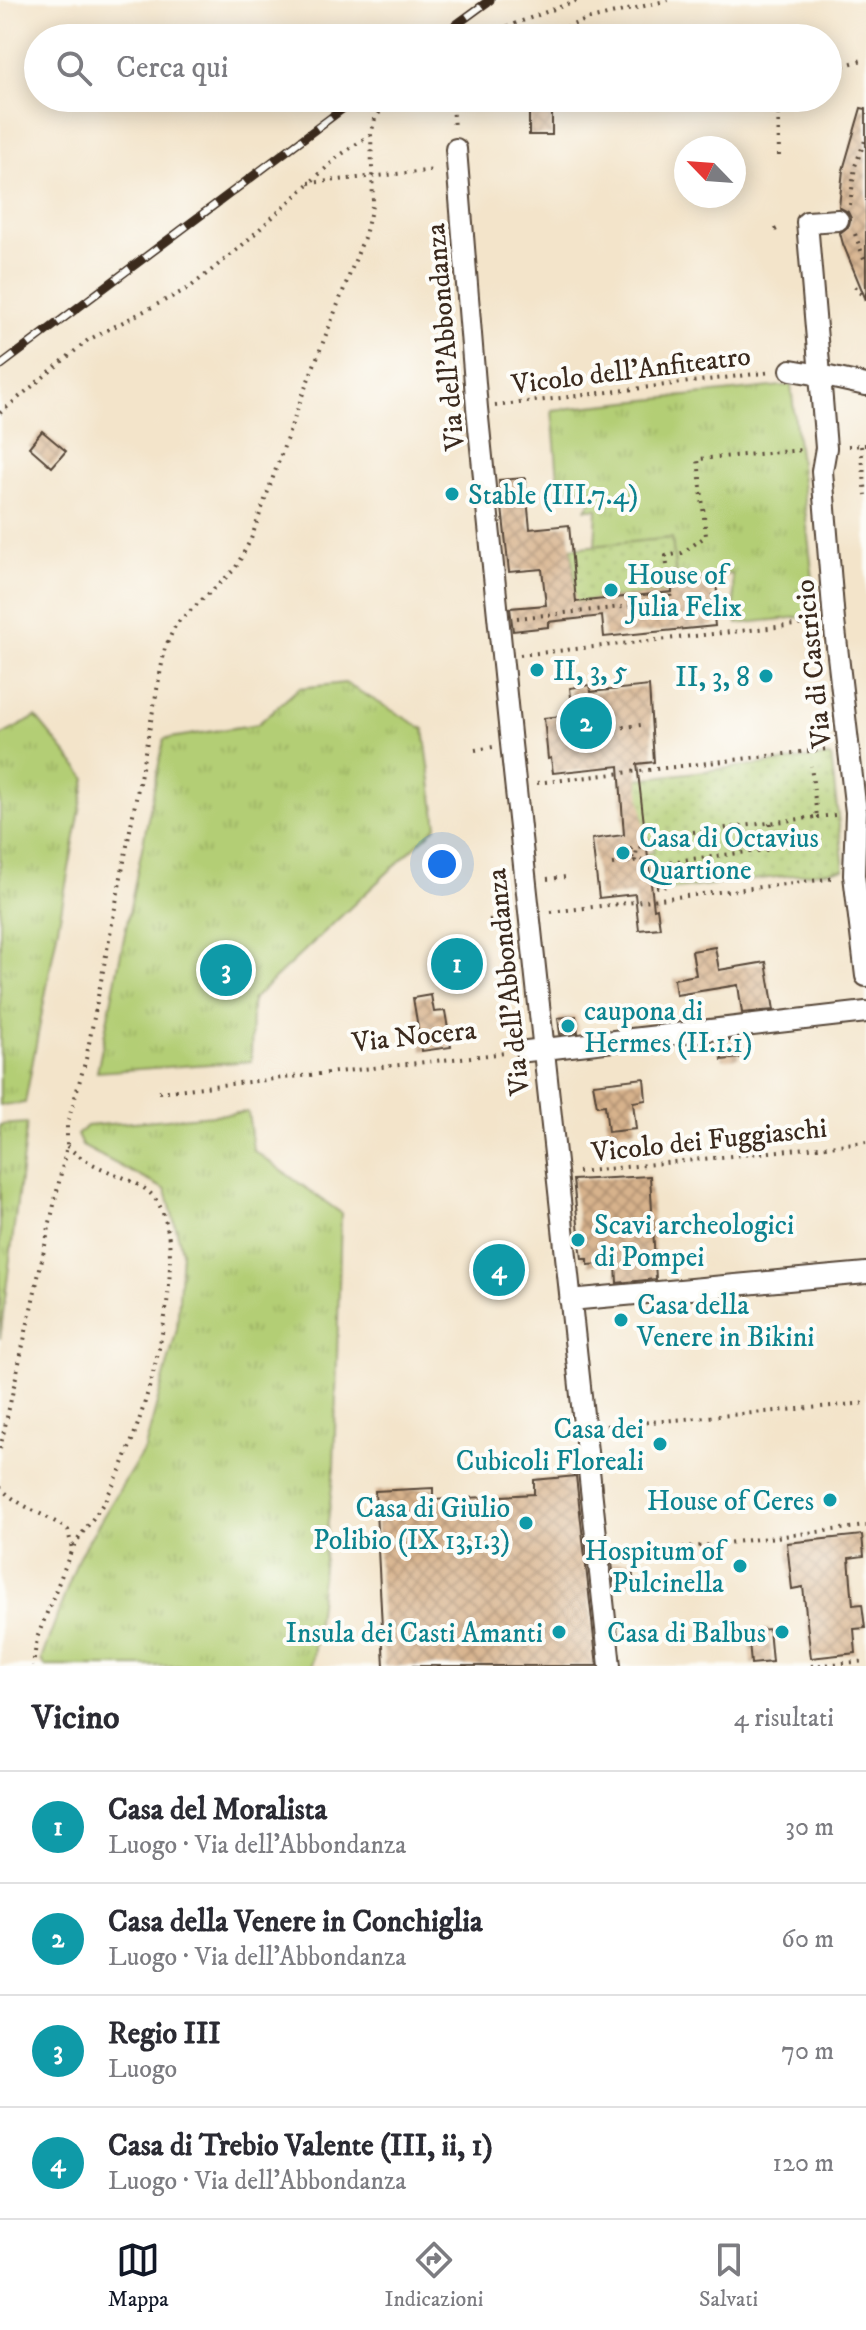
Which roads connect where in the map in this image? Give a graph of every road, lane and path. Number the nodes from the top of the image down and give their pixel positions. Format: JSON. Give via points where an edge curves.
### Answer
{"nodes":[{"id":1,"x":578,"y":0,"type":"edge"},
{"id":2,"x":669,"y":0,"type":"edge"},
{"id":3,"x":514,"y":24,"type":"edge"},
{"id":4,"x":575,"y":24,"type":"edge"},
{"id":5,"x":866,"y":59,"type":"edge"},
{"id":6,"x":842,"y":66,"type":"edge"},
{"id":7,"x":380,"y":112,"type":"edge"},
{"id":8,"x":452,"y":112,"type":"edge"},
{"id":9,"x":778,"y":112,"type":"edge"},
{"id":10,"x":371,"y":134,"type":"junction"},
{"id":11,"x":866,"y":138,"type":"edge"},
{"id":12,"x":456,"y":149,"type":"joint"},
{"id":13,"x":779,"y":158,"type":"dead end"},
{"id":14,"x":435,"y":170,"type":"dead end"},
{"id":15,"x":372,"y":176,"type":"junction"},
{"id":16,"x":307,"y":183,"type":"junction"},
{"id":17,"x":848,"y":219,"type":"junction"},
{"id":18,"x":866,"y":264,"type":"edge"},
{"id":19,"x":855,"y":286,"type":"dead end"},
{"id":20,"x":866,"y":301,"type":"edge"},
{"id":21,"x":791,"y":370,"type":"joint"},
{"id":22,"x":820,"y":375,"type":"junction"},
{"id":23,"x":866,"y":385,"type":"edge"},
{"id":24,"x":477,"y":408,"type":"junction"},
{"id":25,"x":0,"y":413,"type":"edge"},
{"id":26,"x":861,"y":445,"type":"dead end"},
{"id":27,"x":799,"y":450,"type":"dead end"},
{"id":28,"x":866,"y":495,"type":"edge"},
{"id":29,"x":511,"y":618,"type":"dead end"},
{"id":30,"x":819,"y":623,"type":"dead end"},
{"id":31,"x":519,"y":655,"type":"dead end"},
{"id":32,"x":641,"y":725,"type":"dead end"},
{"id":33,"x":599,"y":730,"type":"dead end"},
{"id":34,"x":830,"y":749,"type":"dead end"},
{"id":35,"x":811,"y":766,"type":"dead end"},
{"id":36,"x":530,"y":784,"type":"dead end"},
{"id":37,"x":770,"y":823,"type":"junction"},
{"id":38,"x":637,"y":848,"type":"junction"},
{"id":39,"x":612,"y":864,"type":"dead end"},
{"id":40,"x":854,"y":875,"type":"junction"},
{"id":41,"x":528,"y":915,"type":"junction"},
{"id":42,"x":866,"y":976,"type":"edge"},
{"id":43,"x":866,"y":1012,"type":"edge"},
{"id":44,"x":534,"y":1050,"type":"junction"},
{"id":45,"x":159,"y":1092,"type":"dead end"},
{"id":46,"x":866,"y":1142,"type":"edge"},
{"id":47,"x":67,"y":1146,"type":"junction"},
{"id":48,"x":556,"y":1175,"type":"junction"},
{"id":49,"x":866,"y":1273,"type":"edge"},
{"id":50,"x":570,"y":1300,"type":"junction"},
{"id":51,"x":866,"y":1403,"type":"edge"},
{"id":52,"x":583,"y":1428,"type":"junction"},
{"id":53,"x":0,"y":1449,"type":"edge"},
{"id":54,"x":0,"y":1487,"type":"edge"},
{"id":55,"x":866,"y":1526,"type":"edge"},
{"id":56,"x":72,"y":1549,"type":"junction"},
{"id":57,"x":600,"y":1558,"type":"junction"},
{"id":58,"x":866,"y":1661,"type":"edge"},
{"id":59,"x":33,"y":1666,"type":"edge"},
{"id":60,"x":610,"y":1666,"type":"edge"},
{"id":61,"x":811,"y":1666,"type":"edge"}],
"edges":[{"from":1,"to":3,"type":"path"},
{"from":2,"to":4,"type":"path"},
{"from":5,"to":6,"type":"path"},
{"from":7,"to":10,"type":"path"},
{"from":8,"to":12,"type":"path"},
{"from":9,"to":13,"type":"path"},
{"from":10,"to":15,"type":"path"},
{"from":10,"to":16,"type":"path"},
{"from":11,"to":17,"type":"path","via":[[855,166]]},
{"from":12,"to":24,"type":"street","name":"Via dell'Abbondanza"},
{"from":14,"to":15,"type":"path"},
{"from":15,"to":16,"type":"path"},
{"from":15,"to":47,"type":"path","via":[[373,202],[365,235],[251,539],[235,569],[176,624],[165,648],[86,1059],[67,1125]]},
{"from":16,"to":25,"type":"path","via":[[189,288],[88,340]]},
{"from":17,"to":18,"type":"path"},
{"from":17,"to":22,"type":"street","name":"Via di Castricio","via":[[807,222]]},
{"from":19,"to":20,"type":"path"},
{"from":21,"to":22,"type":"street"},
{"from":21,"to":24,"type":"path","name":"Vicolo dell'Anfiteatro"},
{"from":22,"to":23,"type":"street"},
{"from":22,"to":40,"type":"street","name":"Via di Castricio","via":[[834,621],[856,812]]},
{"from":24,"to":41,"type":"street","name":"Via dell'Abbondanza"},
{"from":26,"to":28,"type":"path"},
{"from":27,"to":29,"type":"path","via":[[698,459],[706,536],[666,556],[671,602]]},
{"from":30,"to":31,"type":"path"},
{"from":32,"to":33,"type":"path"},
{"from":34,"to":36,"type":"path"},
{"from":35,"to":37,"type":"path","via":[[817,817]]},
{"from":37,"to":38,"type":"path","via":[[644,838],[645,847]]},
{"from":37,"to":38,"type":"path","via":[[773,849],[667,862],[669,886],[658,887],[655,859],[635,861]]},
{"from":38,"to":39,"type":"path","via":[[631,849],[633,861]]},
{"from":40,"to":41,"type":"path"},
{"from":40,"to":42,"type":"street","name":"Via di Castricio"},
{"from":41,"to":44,"type":"street","name":"Via dell'Abbondanza"},
{"from":43,"to":44,"type":"street"},
{"from":44,"to":45,"type":"path","name":"Via Nocera"},
{"from":44,"to":48,"type":"street","name":"Via dell'Abbondanza"},
{"from":46,"to":48,"type":"path","name":"Vicolo dei Fuggiaschi"},
{"from":47,"to":53,"type":"path"},
{"from":47,"to":56,"type":"path","via":[[83,1162],[150,1192],[165,1214],[169,1265],[162,1341],[142,1417],[109,1494]]},
{"from":48,"to":50,"type":"street","name":"Via dell'Abbondanza"},
{"from":49,"to":50,"type":"street"},
{"from":50,"to":52,"type":"street","name":"Via dell'Abbondanza"},
{"from":51,"to":52,"type":"path"},
{"from":52,"to":57,"type":"street","name":"Via dell'Abbondanza"},
{"from":54,"to":56,"type":"path","via":[[14,1501],[68,1530]]},
{"from":55,"to":57,"type":"path"},
{"from":56,"to":59,"type":"path","via":[[37,1638]]},
{"from":57,"to":60,"type":"street","name":"Via dell'Abbondanza"},
{"from":58,"to":61,"type":"path"}]}
